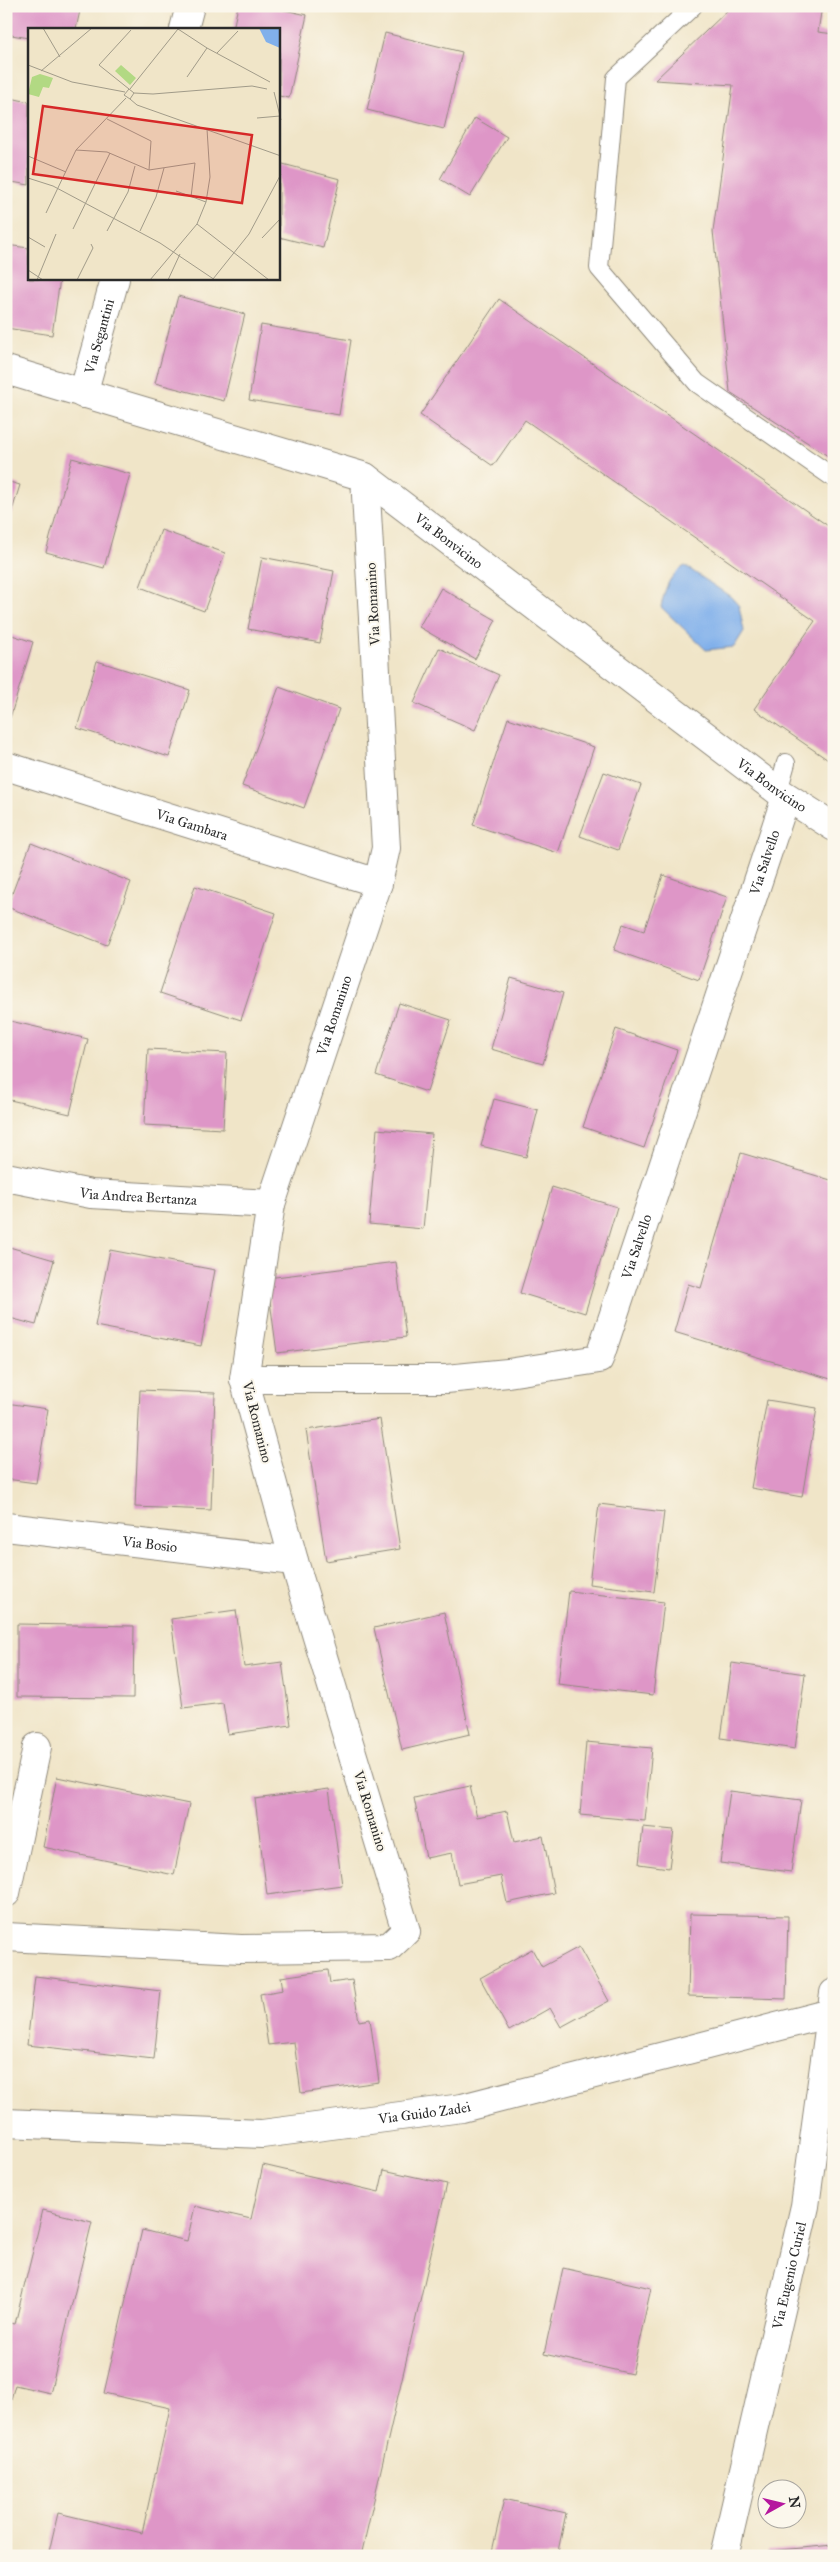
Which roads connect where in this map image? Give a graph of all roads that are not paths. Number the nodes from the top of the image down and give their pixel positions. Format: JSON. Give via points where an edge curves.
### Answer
{"nodes":[{"id":1,"x":190,"y":6,"type":"edge"},
{"id":2,"x":692,"y":6,"type":"edge"},
{"id":3,"x":184,"y":28,"type":"edge"},
{"id":4,"x":115,"y":280,"type":"edge"},
{"id":5,"x":6,"y":370,"type":"edge"},
{"id":6,"x":83,"y":394,"type":"junction"},
{"id":7,"x":365,"y":477,"type":"junction"},
{"id":8,"x":834,"y":478,"type":"edge"},
{"id":9,"x":786,"y":763,"type":"dead end"},
{"id":10,"x":6,"y":766,"type":"edge"},
{"id":11,"x":782,"y":794,"type":"junction"},
{"id":12,"x":834,"y":827,"type":"edge"},
{"id":13,"x":378,"y":883,"type":"junction"},
{"id":14,"x":6,"y":1177,"type":"edge"},
{"id":15,"x":271,"y":1204,"type":"junction"},
{"id":16,"x":244,"y":1380,"type":"junction"},
{"id":17,"x":6,"y":1527,"type":"edge"},
{"id":18,"x":294,"y":1561,"type":"junction"},
{"id":19,"x":37,"y":1747,"type":"dead end"},
{"id":20,"x":6,"y":1893,"type":"edge"},
{"id":21,"x":6,"y":1937,"type":"edge"},
{"id":22,"x":832,"y":2003,"type":"edge"},
{"id":23,"x":6,"y":2124,"type":"edge"},
{"id":24,"x":724,"y":2556,"type":"edge"}],
"edges":[{"from":1,"to":3,"type":"street"},
{"from":2,"to":8,"type":"lane","via":[[616,78],[599,268],[698,383]]},
{"from":4,"to":6,"type":"street","name":"Via Segantini"},
{"from":5,"to":6,"type":"street","name":"Via Bonvicino"},
{"from":6,"to":7,"type":"street","name":"Via Bonvicino"},
{"from":7,"to":11,"type":"street","name":"Via Bonvicino"},
{"from":7,"to":13,"type":"street","name":"Via Romanino","via":[[386,848]]},
{"from":9,"to":11,"type":"lane"},
{"from":10,"to":13,"type":"street","name":"Via Gambara"},
{"from":11,"to":12,"type":"street","name":"Via Bonvicino"},
{"from":11,"to":16,"type":"street","name":"Via Salvello","via":[[599,1359],[508,1374],[446,1379]]},
{"from":13,"to":15,"type":"street","name":"Via Romanino"},
{"from":14,"to":15,"type":"street","name":"Via Andrea Bertanza","via":[[91,1194]]},
{"from":15,"to":16,"type":"street","name":"Via Romanino"},
{"from":16,"to":18,"type":"street","name":"Via Romanino"},
{"from":17,"to":18,"type":"street","name":"Via Bosio"},
{"from":18,"to":21,"type":"street","name":"Via Romanino","via":[[406,1930],[389,1947],[241,1949]]},
{"from":19,"to":20,"type":"street"},
{"from":22,"to":23,"type":"street","name":"Via Guido Zadei","via":[[462,2108],[262,2134]]},
{"from":22,"to":24,"type":"street","name":"Via Eugenio Curiel","via":[[805,2206]]}]}
